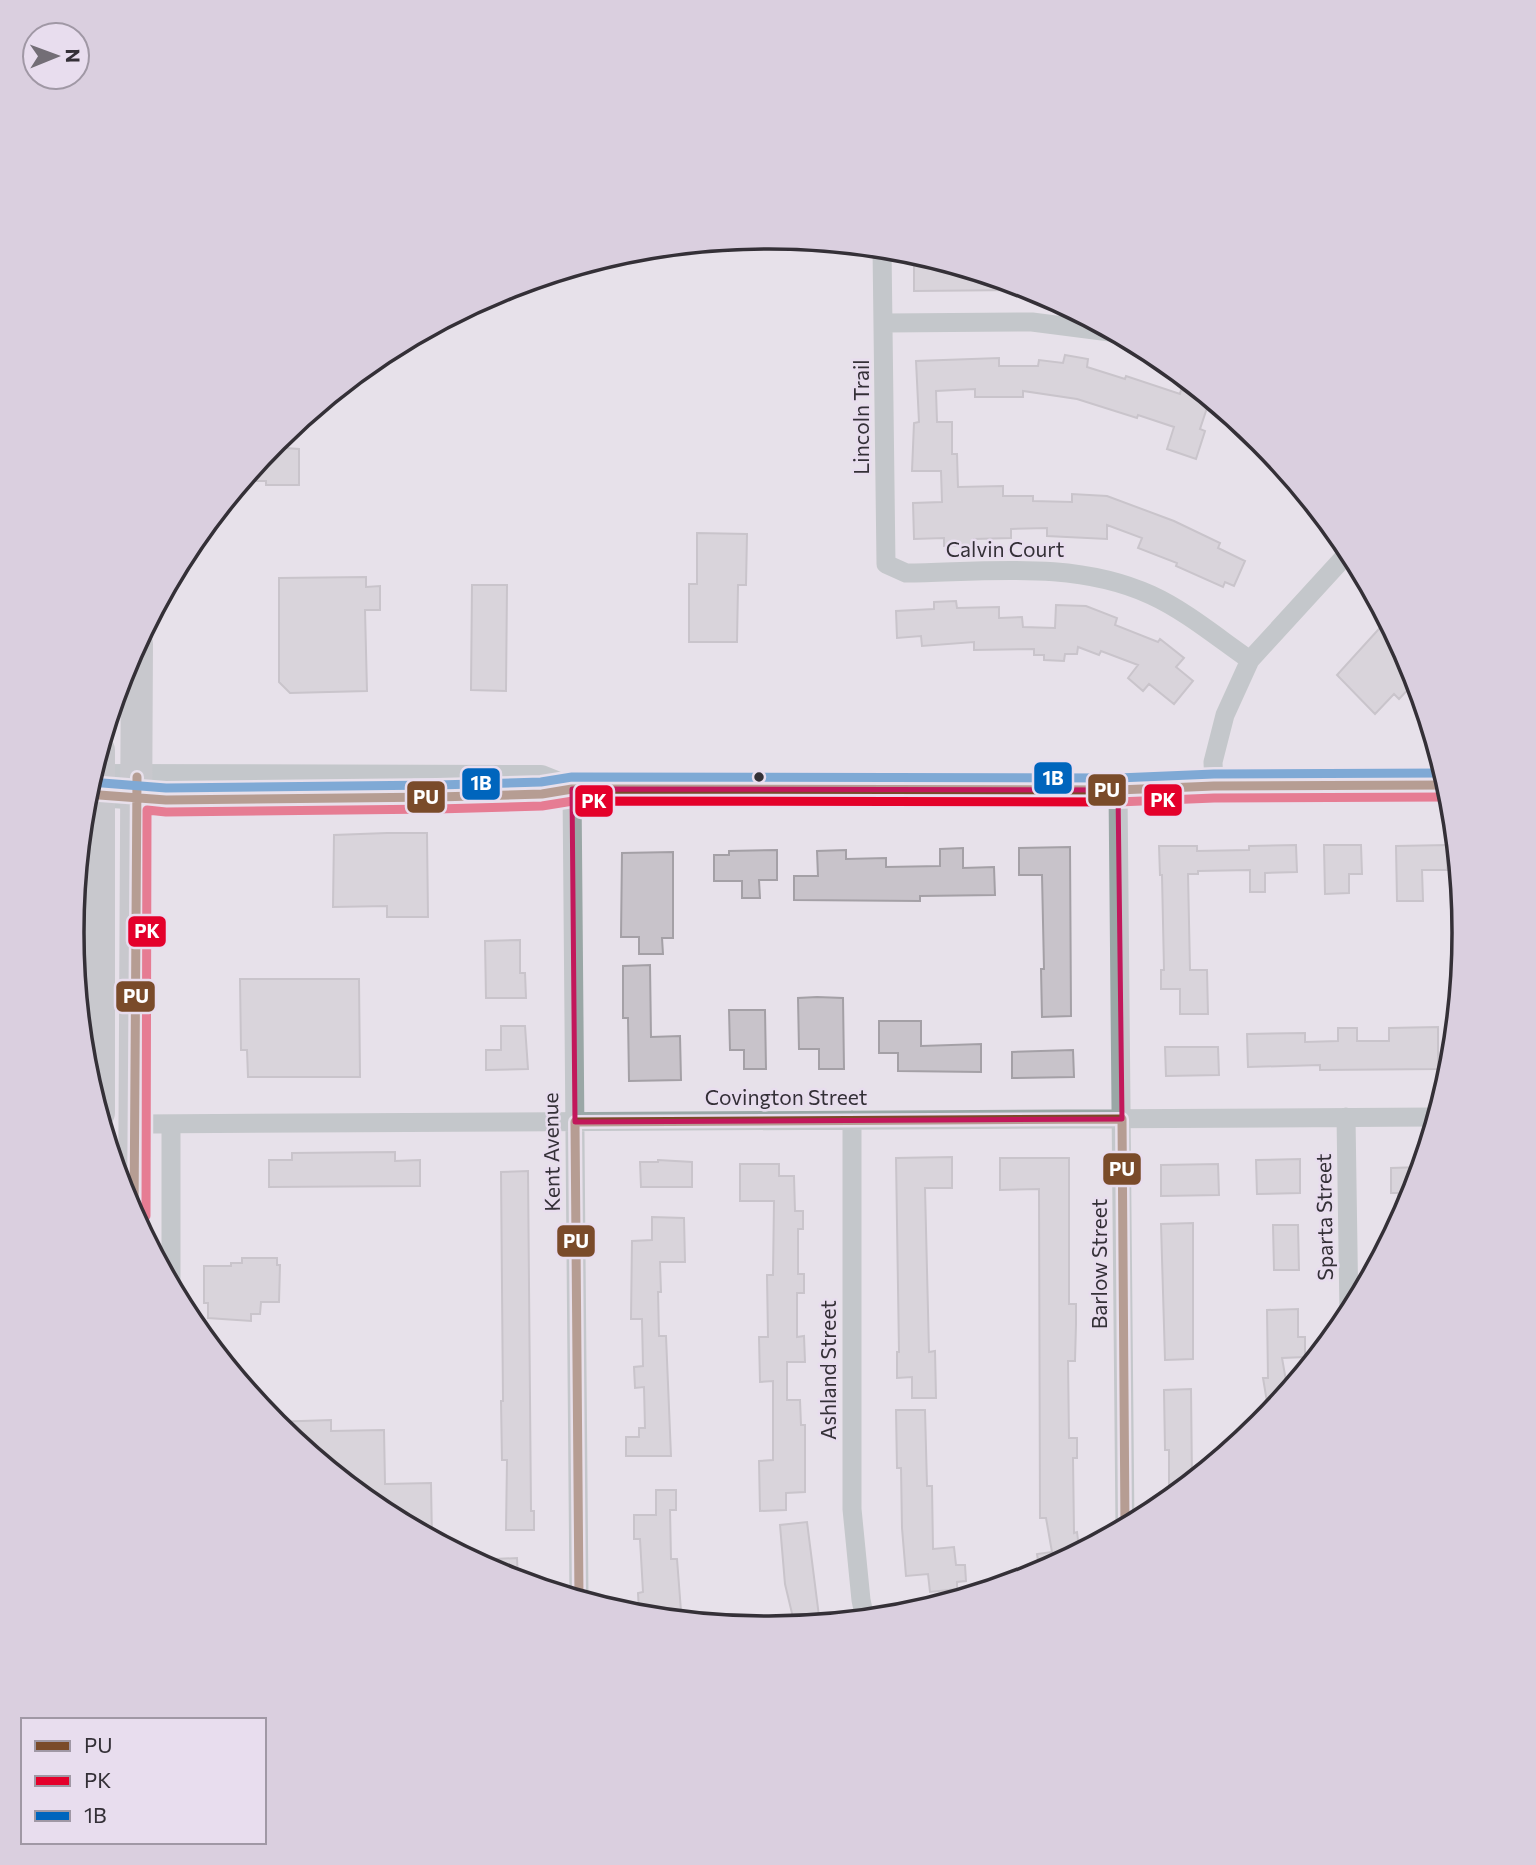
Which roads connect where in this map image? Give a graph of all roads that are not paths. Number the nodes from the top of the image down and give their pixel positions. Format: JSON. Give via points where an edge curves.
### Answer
{"nodes":[{"id":1,"x":882,"y":259,"type":"edge"},
{"id":2,"x":885,"y":323,"type":"junction"},
{"id":3,"x":1090,"y":330,"type":"edge"},
{"id":4,"x":1342,"y":560,"type":"edge"},
{"id":5,"x":906,"y":573,"type":"joint"},
{"id":6,"x":1250,"y":660,"type":"junction"},
{"id":7,"x":137,"y":669,"type":"edge"},
{"id":8,"x":101,"y":779,"type":"edge"},
{"id":9,"x":1436,"y":785,"type":"edge"},
{"id":10,"x":1214,"y":786,"type":"junction"},
{"id":11,"x":136,"y":787,"type":"junction"},
{"id":12,"x":572,"y":789,"type":"junction"},
{"id":13,"x":1118,"y":790,"type":"junction"},
{"id":14,"x":95,"y":809,"type":"edge"},
{"id":15,"x":99,"y":1073,"type":"edge"},
{"id":16,"x":1346,"y":1117,"type":"junction"},
{"id":17,"x":1427,"y":1117,"type":"edge"},
{"id":18,"x":1122,"y":1119,"type":"junction"},
{"id":19,"x":852,"y":1120,"type":"junction"},
{"id":20,"x":575,"y":1122,"type":"junction"},
{"id":21,"x":136,"y":1124,"type":"junction"},
{"id":22,"x":171,"y":1124,"type":"junction"},
{"id":23,"x":135,"y":1190,"type":"edge"},
{"id":24,"x":171,"y":1265,"type":"edge"},
{"id":25,"x":1349,"y":1294,"type":"edge"},
{"id":26,"x":1125,"y":1516,"type":"edge"},
{"id":27,"x":579,"y":1589,"type":"edge"},
{"id":28,"x":863,"y":1610,"type":"edge"}],
"edges":[{"from":1,"to":2,"type":"street","name":"Lincoln Trail"},
{"from":2,"to":3,"type":"street","via":[[1032,322]]},
{"from":2,"to":5,"type":"street","name":"Lincoln Trail","via":[[886,564]]},
{"from":4,"to":6,"type":"street"},
{"from":5,"to":6,"type":"street","name":"Calvin Court","via":[[1061,571],[1097,577],[1150,594]]},
{"from":6,"to":10,"type":"street","via":[[1225,715],[1213,762]]},
{"from":7,"to":11,"type":"highway"},
{"from":8,"to":11,"type":"street"},
{"from":9,"to":10,"type":"street"},
{"from":10,"to":13,"type":"street"},
{"from":11,"to":12,"type":"street","via":[[541,777]]},
{"from":11,"to":21,"type":"highway"},
{"from":12,"to":13,"type":"street"},
{"from":12,"to":20,"type":"street","name":"Kent Avenue"},
{"from":13,"to":18,"type":"street","name":"Barlow Street"},
{"from":14,"to":15,"type":"highway"},
{"from":16,"to":17,"type":"street","name":"Covington Street"},
{"from":16,"to":18,"type":"street","name":"Covington Street"},
{"from":16,"to":25,"type":"street","name":"Sparta Street"},
{"from":18,"to":19,"type":"street","name":"Covington Street"},
{"from":18,"to":26,"type":"street","name":"Barlow Street"},
{"from":19,"to":20,"type":"street","name":"Covington Street"},
{"from":19,"to":28,"type":"street","name":"Ashland Street","via":[[852,1509]]},
{"from":20,"to":22,"type":"street","name":"Covington Street"},
{"from":20,"to":27,"type":"street","name":"Kent Avenue"},
{"from":21,"to":22,"type":"street","name":"Covington Street"},
{"from":21,"to":23,"type":"highway"},
{"from":22,"to":24,"type":"street"}]}
